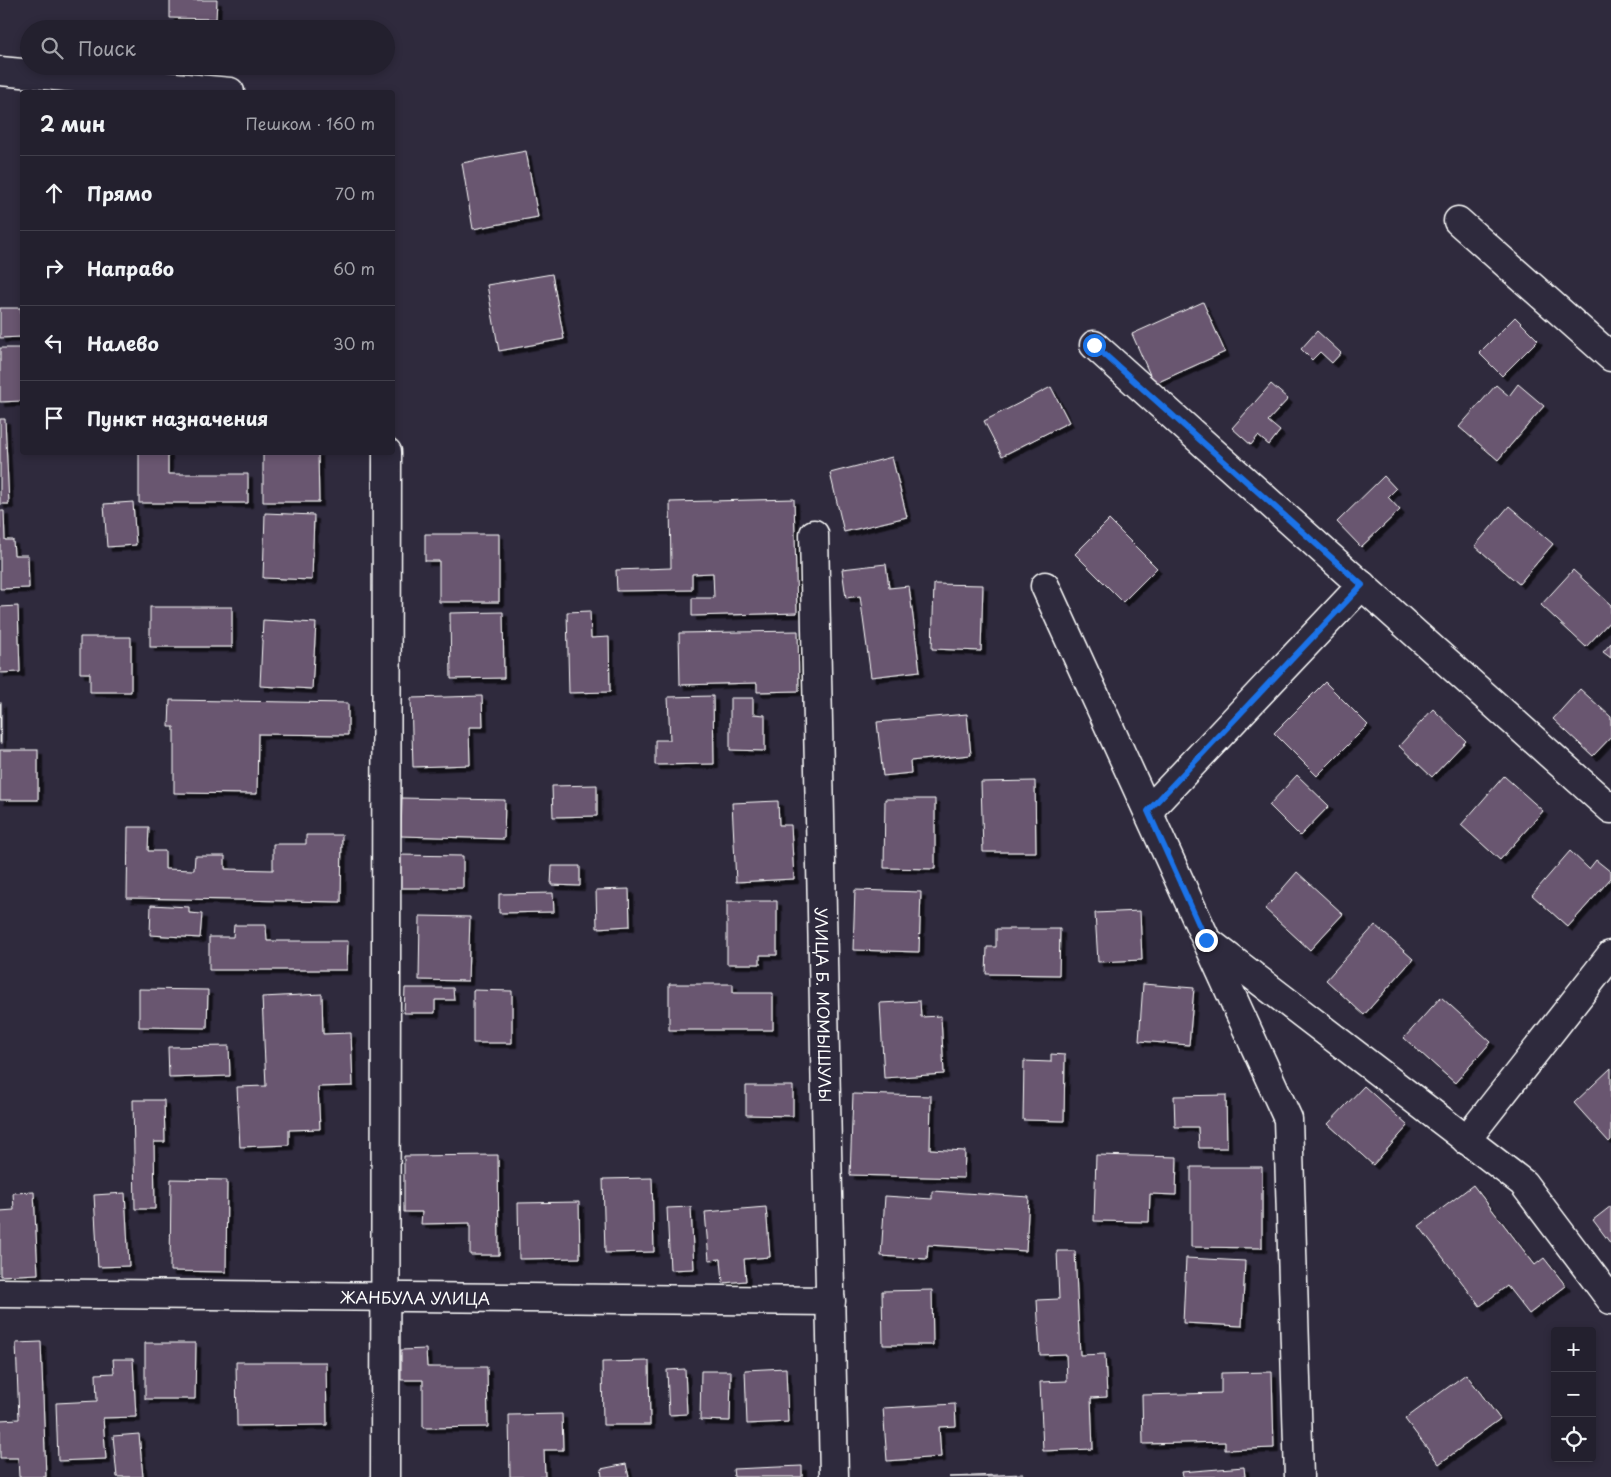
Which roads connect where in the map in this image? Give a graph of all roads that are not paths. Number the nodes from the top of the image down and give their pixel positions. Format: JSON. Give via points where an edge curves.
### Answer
{"nodes":[{"id":1,"x":0,"y":71,"type":"edge"},
{"id":2,"x":20,"y":73,"type":"edge"},
{"id":3,"x":44,"y":75,"type":"edge"},
{"id":4,"x":208,"y":90,"type":"edge"},
{"id":5,"x":1458,"y":221,"type":"dead end"},
{"id":6,"x":1094,"y":345,"type":"dead end"},
{"id":7,"x":1611,"y":357,"type":"edge"},
{"id":8,"x":387,"y":455,"type":"edge"},
{"id":9,"x":814,"y":534,"type":"dead end"},
{"id":10,"x":1362,"y":585,"type":"junction"},
{"id":11,"x":1045,"y":586,"type":"dead end"},
{"id":12,"x":1611,"y":808,"type":"edge"},
{"id":13,"x":1148,"y":811,"type":"junction"},
{"id":14,"x":1206,"y":940,"type":"junction"},
{"id":15,"x":1611,"y":955,"type":"edge"},
{"id":16,"x":1466,"y":1140,"type":"junction"},
{"id":17,"x":0,"y":1293,"type":"edge"},
{"id":18,"x":384,"y":1296,"type":"junction"},
{"id":19,"x":1611,"y":1300,"type":"edge"},
{"id":20,"x":831,"y":1301,"type":"junction"},
{"id":21,"x":385,"y":1477,"type":"edge"},
{"id":22,"x":834,"y":1477,"type":"edge"},
{"id":23,"x":1299,"y":1477,"type":"edge"}],
"edges":[{"from":1,"to":2,"type":"street"},
{"from":3,"to":4,"type":"street"},
{"from":5,"to":7,"type":"street"},
{"from":6,"to":10,"type":"street"},
{"from":8,"to":18,"type":"street"},
{"from":9,"to":20,"type":"street","name":"УЛИЦА Б. МОМЫШУЛЫ"},
{"from":10,"to":12,"type":"street"},
{"from":10,"to":13,"type":"street"},
{"from":11,"to":13,"type":"street"},
{"from":13,"to":14,"type":"street"},
{"from":14,"to":16,"type":"street"},
{"from":14,"to":23,"type":"street","via":[[1288,1119]]},
{"from":15,"to":16,"type":"street"},
{"from":16,"to":19,"type":"street","via":[[1523,1184]]},
{"from":17,"to":18,"type":"street","name":"ЖАНБУЛА УЛИЦА"},
{"from":18,"to":20,"type":"street","name":"ЖАНБУЛА УЛИЦА"},
{"from":18,"to":21,"type":"street"},
{"from":20,"to":22,"type":"street","name":"УЛИЦА Б. МОМЫШУЛЫ"}]}
